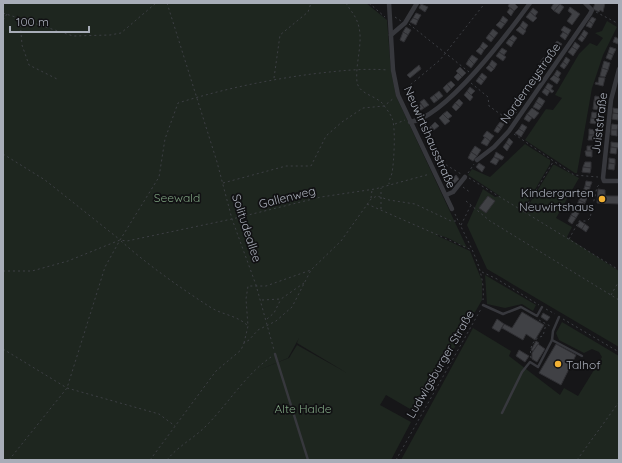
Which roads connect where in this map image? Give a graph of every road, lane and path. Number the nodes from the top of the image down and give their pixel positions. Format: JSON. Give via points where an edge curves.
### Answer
{"nodes":[{"id":1,"x":156,"y":3,"type":"edge"},
{"id":2,"x":167,"y":3,"type":"edge"},
{"id":3,"x":311,"y":3,"type":"edge"},
{"id":4,"x":346,"y":3,"type":"edge"},
{"id":5,"x":369,"y":3,"type":"edge"},
{"id":6,"x":389,"y":3,"type":"edge"},
{"id":7,"x":417,"y":3,"type":"edge"},
{"id":8,"x":485,"y":3,"type":"edge"},
{"id":9,"x":530,"y":3,"type":"edge"},
{"id":10,"x":585,"y":3,"type":"edge"},
{"id":11,"x":592,"y":10,"type":"junction"},
{"id":12,"x":3,"y":13,"type":"edge"},
{"id":13,"x":380,"y":13,"type":"dead end"},
{"id":14,"x":8,"y":14,"type":"junction"},
{"id":15,"x":396,"y":18,"type":"dead end"},
{"id":16,"x":20,"y":19,"type":"junction"},
{"id":17,"x":3,"y":20,"type":"edge"},
{"id":18,"x":401,"y":21,"type":"dead end"},
{"id":19,"x":408,"y":24,"type":"dead end"},
{"id":20,"x":619,"y":24,"type":"edge"},
{"id":21,"x":391,"y":35,"type":"junction"},
{"id":22,"x":446,"y":54,"type":"junction"},
{"id":23,"x":619,"y":68,"type":"edge"},
{"id":24,"x":356,"y":69,"type":"junction"},
{"id":25,"x":393,"y":70,"type":"junction"},
{"id":26,"x":473,"y":75,"type":"junction"},
{"id":27,"x":274,"y":79,"type":"junction"},
{"id":28,"x":59,"y":80,"type":"dead end"},
{"id":29,"x":468,"y":80,"type":"junction"},
{"id":30,"x":398,"y":95,"type":"junction"},
{"id":31,"x":196,"y":97,"type":"junction"},
{"id":32,"x":384,"y":106,"type":"junction"},
{"id":33,"x":409,"y":120,"type":"junction"},
{"id":34,"x":394,"y":124,"type":"junction"},
{"id":35,"x":514,"y":124,"type":"junction"},
{"id":36,"x":509,"y":131,"type":"junction"},
{"id":37,"x":426,"y":152,"type":"junction"},
{"id":38,"x":3,"y":154,"type":"edge"},
{"id":39,"x":477,"y":160,"type":"joint"},
{"id":40,"x":554,"y":162,"type":"junction"},
{"id":41,"x":435,"y":172,"type":"junction"},
{"id":42,"x":465,"y":177,"type":"junction"},
{"id":43,"x":603,"y":179,"type":"junction"},
{"id":44,"x":619,"y":181,"type":"edge"},
{"id":45,"x":223,"y":183,"type":"junction"},
{"id":46,"x":460,"y":184,"type":"junction"},
{"id":47,"x":389,"y":185,"type":"junction"},
{"id":48,"x":381,"y":187,"type":"junction"},
{"id":49,"x":372,"y":189,"type":"junction"},
{"id":50,"x":471,"y":193,"type":"dead end"},
{"id":51,"x":446,"y":195,"type":"junction"},
{"id":52,"x":381,"y":196,"type":"junction"},
{"id":53,"x":371,"y":199,"type":"junction"},
{"id":54,"x":466,"y":201,"type":"dead end"},
{"id":55,"x":366,"y":204,"type":"junction"},
{"id":56,"x":471,"y":205,"type":"junction"},
{"id":57,"x":381,"y":209,"type":"junction"},
{"id":58,"x":452,"y":209,"type":"joint"},
{"id":59,"x":523,"y":212,"type":"junction"},
{"id":60,"x":232,"y":219,"type":"junction"},
{"id":61,"x":458,"y":221,"type":"junction"},
{"id":62,"x":460,"y":226,"type":"junction"},
{"id":63,"x":120,"y":240,"type":"junction"},
{"id":64,"x":569,"y":240,"type":"junction"},
{"id":65,"x":472,"y":250,"type":"junction"},
{"id":66,"x":312,"y":270,"type":"junction"},
{"id":67,"x":619,"y":270,"type":"edge"},
{"id":68,"x":3,"y":271,"type":"edge"},
{"id":69,"x":481,"y":272,"type":"junction"},
{"id":70,"x":619,"y":281,"type":"edge"},
{"id":71,"x":304,"y":283,"type":"junction"},
{"id":72,"x":256,"y":285,"type":"junction"},
{"id":73,"x":611,"y":295,"type":"junction"},
{"id":74,"x":281,"y":299,"type":"junction"},
{"id":75,"x":261,"y":300,"type":"junction"},
{"id":76,"x":619,"y":300,"type":"edge"},
{"id":77,"x":482,"y":305,"type":"junction"},
{"id":78,"x":542,"y":307,"type":"junction"},
{"id":79,"x":536,"y":316,"type":"junction"},
{"id":80,"x":559,"y":317,"type":"junction"},
{"id":81,"x":266,"y":319,"type":"junction"},
{"id":82,"x":546,"y":324,"type":"junction"},
{"id":83,"x":268,"y":325,"type":"junction"},
{"id":84,"x":248,"y":326,"type":"junction"},
{"id":85,"x":554,"y":328,"type":"junction"},
{"id":86,"x":552,"y":340,"type":"junction"},
{"id":87,"x":244,"y":343,"type":"junction"},
{"id":88,"x":3,"y":349,"type":"edge"},
{"id":89,"x":619,"y":352,"type":"edge"},
{"id":90,"x":275,"y":354,"type":"junction"},
{"id":91,"x":582,"y":356,"type":"dead end"},
{"id":92,"x":530,"y":362,"type":"junction"},
{"id":93,"x":67,"y":388,"type":"junction"},
{"id":94,"x":619,"y":402,"type":"edge"},
{"id":95,"x":502,"y":413,"type":"dead end"},
{"id":96,"x":176,"y":426,"type":"junction"},
{"id":97,"x":9,"y":460,"type":"edge"},
{"id":98,"x":150,"y":460,"type":"edge"},
{"id":99,"x":167,"y":460,"type":"edge"},
{"id":100,"x":308,"y":460,"type":"edge"},
{"id":101,"x":396,"y":460,"type":"edge"},
{"id":102,"x":577,"y":460,"type":"edge"}],
"edges":[{"from":1,"to":16,"type":"path","via":[[116,35],[73,36]]},
{"from":2,"to":31,"type":"path","name":"Solitudeallee"},
{"from":3,"to":27,"type":"path","via":[[308,12],[280,35]]},
{"from":4,"to":24,"type":"path","via":[[358,24],[360,35]]},
{"from":5,"to":13,"type":"path"},
{"from":6,"to":21,"type":"street","name":"Neuwirtshausstraße"},
{"from":7,"to":21,"type":"street","via":[[405,23]]},
{"from":8,"to":22,"type":"path"},
{"from":9,"to":26,"type":"street"},
{"from":10,"to":11,"type":"street"},
{"from":11,"to":20,"type":"path"},
{"from":11,"to":35,"type":"street","name":"Norderneystraße"},
{"from":12,"to":14,"type":"path"},
{"from":14,"to":16,"type":"path"},
{"from":14,"to":17,"type":"path"},
{"from":15,"to":18,"type":"path"},
{"from":16,"to":28,"type":"path","via":[[22,45],[29,65]]},
{"from":19,"to":22,"type":"path"},
{"from":21,"to":25,"type":"street","name":"Neuwirtshausstraße"},
{"from":22,"to":26,"type":"path"},
{"from":22,"to":30,"type":"path"},
{"from":23,"to":43,"type":"street","name":"Juiststraße","via":[[611,100]]},
{"from":24,"to":25,"type":"path"},
{"from":24,"to":27,"type":"path"},
{"from":24,"to":32,"type":"path","via":[[360,88]]},
{"from":25,"to":30,"type":"street","name":"Neuwirtshausstraße"},
{"from":26,"to":29,"type":"street"},
{"from":27,"to":31,"type":"path"},
{"from":29,"to":33,"type":"street","via":[[430,113],[417,121]]},
{"from":29,"to":35,"type":"path","via":[[488,97],[489,106]]},
{"from":30,"to":32,"type":"path"},
{"from":30,"to":33,"type":"street","name":"Neuwirtshausstraße"},
{"from":31,"to":45,"type":"path","name":"Solitudeallee"},
{"from":31,"to":63,"type":"path","via":[[178,103],[165,139],[159,177]]},
{"from":32,"to":34,"type":"path"},
{"from":32,"to":45,"type":"path","via":[[363,108],[342,122],[326,136],[311,166],[286,166]]},
{"from":33,"to":34,"type":"path"},
{"from":33,"to":37,"type":"street","name":"Neuwirtshausstraße"},
{"from":34,"to":47,"type":"path","via":[[393,171]]},
{"from":35,"to":36,"type":"street","name":"Norderneystraße"},
{"from":36,"to":39,"type":"street","name":"Norderneystraße"},
{"from":36,"to":40,"type":"path"},
{"from":37,"to":41,"type":"street","name":"Neuwirtshausstraße"},
{"from":37,"to":42,"type":"path"},
{"from":38,"to":63,"type":"path","via":[[45,180]]},
{"from":39,"to":42,"type":"path"},
{"from":40,"to":43,"type":"path","via":[[574,175]]},
{"from":40,"to":59,"type":"path"},
{"from":41,"to":47,"type":"path","name":"Gallenweg"},
{"from":41,"to":51,"type":"street","name":"Neuwirtshausstraße"},
{"from":42,"to":46,"type":"street"},
{"from":42,"to":59,"type":"path"},
{"from":43,"to":44,"type":"street"},
{"from":43,"to":64,"type":"path","via":[[597,186],[590,218],[587,221],[580,221]]},
{"from":45,"to":60,"type":"path","name":"Solitudeallee"},
{"from":46,"to":50,"type":"path"},
{"from":46,"to":51,"type":"street"},
{"from":47,"to":48,"type":"path","name":"Gallenweg"},
{"from":48,"to":49,"type":"path","name":"Gallenweg"},
{"from":48,"to":52,"type":"path"},
{"from":49,"to":53,"type":"path"},
{"from":49,"to":60,"type":"path","name":"Gallenweg","via":[[321,197]]},
{"from":51,"to":58,"type":"street","name":"Neuwirtshausstraße"},
{"from":52,"to":53,"type":"path"},
{"from":52,"to":57,"type":"path"},
{"from":52,"to":61,"type":"path","via":[[389,200],[415,204],[451,221]]},
{"from":53,"to":55,"type":"path"},
{"from":54,"to":56,"type":"path"},
{"from":55,"to":57,"type":"path"},
{"from":55,"to":66,"type":"path","via":[[341,241]]},
{"from":56,"to":62,"type":"path"},
{"from":56,"to":73,"type":"path","via":[[490,221]]},
{"from":57,"to":65,"type":"path"},
{"from":58,"to":61,"type":"path"},
{"from":59,"to":64,"type":"path"},
{"from":60,"to":63,"type":"path","name":"Gallenweg","via":[[127,241]]},
{"from":60,"to":72,"type":"path","name":"Solitudeallee"},
{"from":61,"to":62,"type":"path"},
{"from":62,"to":65,"type":"path"},
{"from":63,"to":68,"type":"path","name":"Gallenweg","via":[[68,262],[32,271]]},
{"from":63,"to":84,"type":"path","via":[[138,256],[212,308],[242,319]]},
{"from":63,"to":93,"type":"path","via":[[105,268]]},
{"from":64,"to":67,"type":"path"},
{"from":65,"to":69,"type":"path"},
{"from":66,"to":71,"type":"path"},
{"from":66,"to":72,"type":"path","via":[[266,286]]},
{"from":69,"to":77,"type":"path","name":"Ludwigsburger Straße","via":[[484,288]]},
{"from":69,"to":78,"type":"path"},
{"from":70,"to":73,"type":"path"},
{"from":71,"to":74,"type":"path"},
{"from":71,"to":83,"type":"path","via":[[292,307]]},
{"from":72,"to":75,"type":"path","name":"Solitudeallee"},
{"from":72,"to":84,"type":"path","via":[[248,286],[246,289]]},
{"from":73,"to":76,"type":"path"},
{"from":74,"to":75,"type":"path"},
{"from":74,"to":81,"type":"path","via":[[274,314]]},
{"from":75,"to":81,"type":"path","name":"Solitudeallee"},
{"from":77,"to":79,"type":"lane","via":[[503,314],[521,307]]},
{"from":77,"to":101,"type":"path","name":"Ludwigsburger Straße"},
{"from":78,"to":79,"type":"lane"},
{"from":78,"to":80,"type":"path"},
{"from":79,"to":82,"type":"path"},
{"from":80,"to":85,"type":"lane"},
{"from":80,"to":89,"type":"path"},
{"from":81,"to":83,"type":"path","name":"Solitudeallee"},
{"from":82,"to":85,"type":"path"},
{"from":82,"to":92,"type":"path","via":[[544,336],[534,341],[530,350]]},
{"from":83,"to":87,"type":"path"},
{"from":83,"to":90,"type":"path","name":"Solitudeallee"},
{"from":84,"to":87,"type":"path"},
{"from":85,"to":86,"type":"lane"},
{"from":86,"to":91,"type":"lane"},
{"from":86,"to":92,"type":"lane","via":[[538,367]]},
{"from":87,"to":96,"type":"path","via":[[242,350],[216,371]]},
{"from":88,"to":93,"type":"path"},
{"from":90,"to":99,"type":"path","via":[[252,373],[194,438],[174,451]]},
{"from":90,"to":100,"type":"lane"},
{"from":92,"to":95,"type":"lane","via":[[522,372]]},
{"from":93,"to":96,"type":"path","via":[[159,414]]},
{"from":93,"to":97,"type":"path"},
{"from":94,"to":102,"type":"path"},
{"from":96,"to":98,"type":"path"}]}
